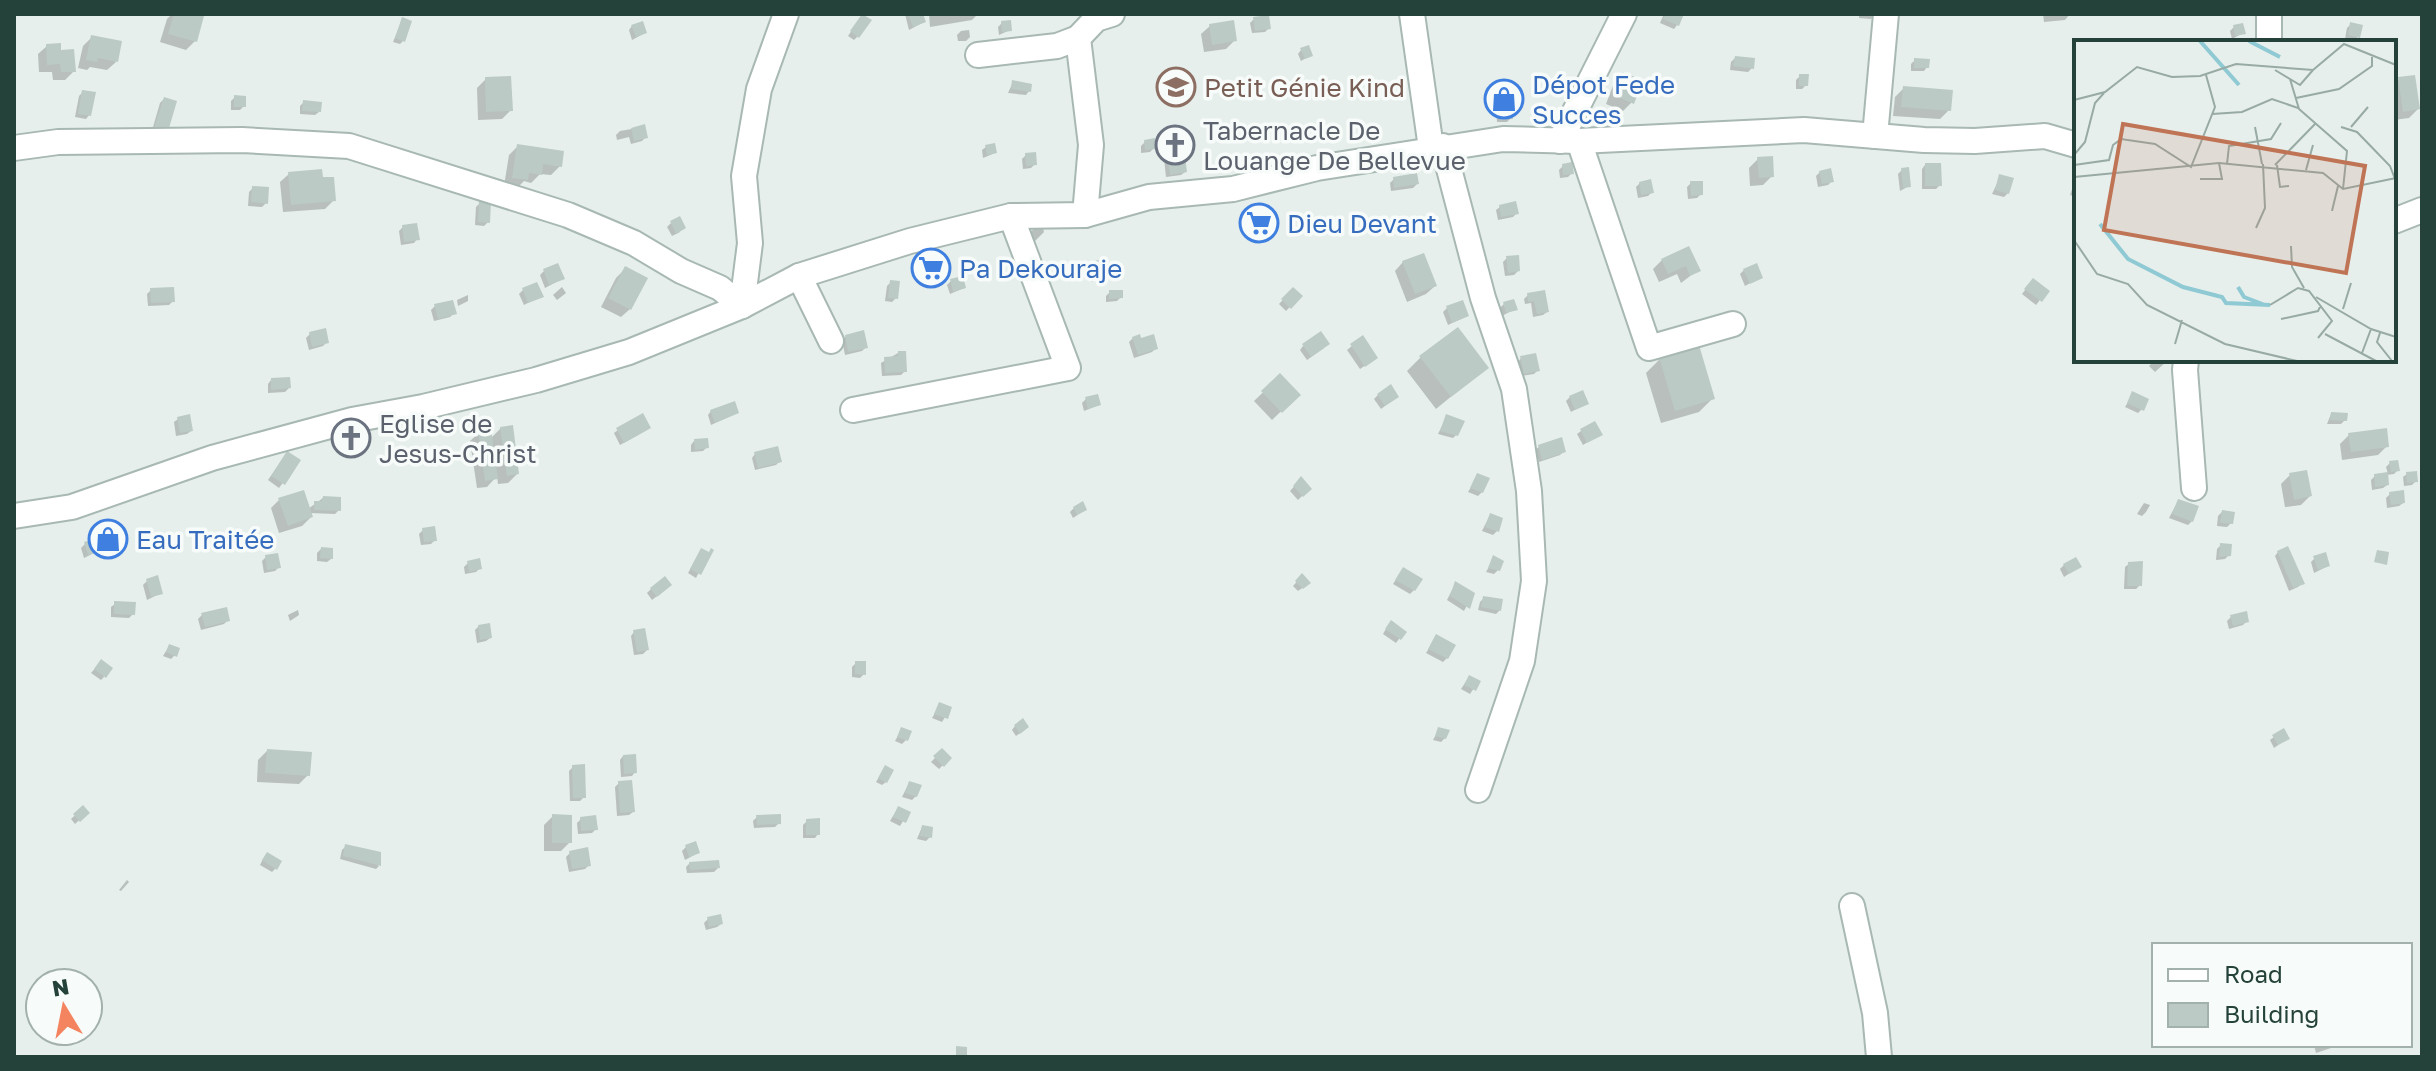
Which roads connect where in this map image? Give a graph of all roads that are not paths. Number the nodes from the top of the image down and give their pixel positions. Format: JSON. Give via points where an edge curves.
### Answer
{"nodes":[{"id":1,"x":786,"y":14,"type":"edge"},
{"id":2,"x":1112,"y":14,"type":"edge"},
{"id":3,"x":1412,"y":14,"type":"edge"},
{"id":4,"x":1624,"y":14,"type":"edge"},
{"id":5,"x":1886,"y":14,"type":"edge"},
{"id":6,"x":2269,"y":14,"type":"edge"},
{"id":7,"x":1078,"y":38,"type":"junction"},
{"id":8,"x":2269,"y":40,"type":"edge"},
{"id":9,"x":978,"y":55,"type":"dead end"},
{"id":10,"x":1875,"y":136,"type":"junction"},
{"id":11,"x":1570,"y":141,"type":"junction"},
{"id":12,"x":2074,"y":144,"type":"edge"},
{"id":13,"x":1437,"y":147,"type":"junction"},
{"id":14,"x":14,"y":148,"type":"edge"},
{"id":15,"x":2422,"y":210,"type":"edge"},
{"id":16,"x":1085,"y":215,"type":"junction"},
{"id":17,"x":1011,"y":216,"type":"junction"},
{"id":18,"x":2396,"y":220,"type":"edge"},
{"id":19,"x":799,"y":276,"type":"junction"},
{"id":20,"x":742,"y":306,"type":"junction"},
{"id":21,"x":1733,"y":324,"type":"dead end"},
{"id":22,"x":831,"y":341,"type":"dead end"},
{"id":23,"x":2186,"y":362,"type":"edge"},
{"id":24,"x":853,"y":410,"type":"dead end"},
{"id":25,"x":2194,"y":488,"type":"dead end"},
{"id":26,"x":14,"y":516,"type":"edge"},
{"id":27,"x":1478,"y":790,"type":"dead end"},
{"id":28,"x":1852,"y":906,"type":"dead end"},
{"id":29,"x":1879,"y":1057,"type":"edge"}],
"edges":[{"from":1,"to":20,"type":"street","via":[[759,89],[744,176],[750,243]]},
{"from":2,"to":7,"type":"street","via":[[1096,19]]},
{"from":3,"to":13,"type":"street"},
{"from":4,"to":11,"type":"street"},
{"from":5,"to":10,"type":"street"},
{"from":6,"to":8,"type":"street"},
{"from":7,"to":9,"type":"street","via":[[1057,46]]},
{"from":7,"to":16,"type":"street","via":[[1091,145]]},
{"from":10,"to":11,"type":"street","via":[[1804,130]]},
{"from":10,"to":12,"type":"street","via":[[1975,141],[2045,136]]},
{"from":11,"to":13,"type":"street","via":[[1503,139]]},
{"from":11,"to":21,"type":"street","via":[[1649,348]]},
{"from":13,"to":16,"type":"street","via":[[1233,189],[1149,197]]},
{"from":13,"to":27,"type":"street","via":[[1514,389],[1532,536],[1534,581],[1522,661]]},
{"from":14,"to":20,"type":"street","via":[[58,142],[242,140],[349,146],[568,215],[634,243],[720,288]]},
{"from":15,"to":18,"type":"street"},
{"from":16,"to":17,"type":"street"},
{"from":17,"to":19,"type":"street"},
{"from":17,"to":24,"type":"street","via":[[1068,368]]},
{"from":19,"to":20,"type":"street"},
{"from":19,"to":22,"type":"street"},
{"from":20,"to":26,"type":"street","via":[[564,372],[352,420],[212,458],[72,507]]},
{"from":23,"to":25,"type":"street"},
{"from":28,"to":29,"type":"street"}]}
